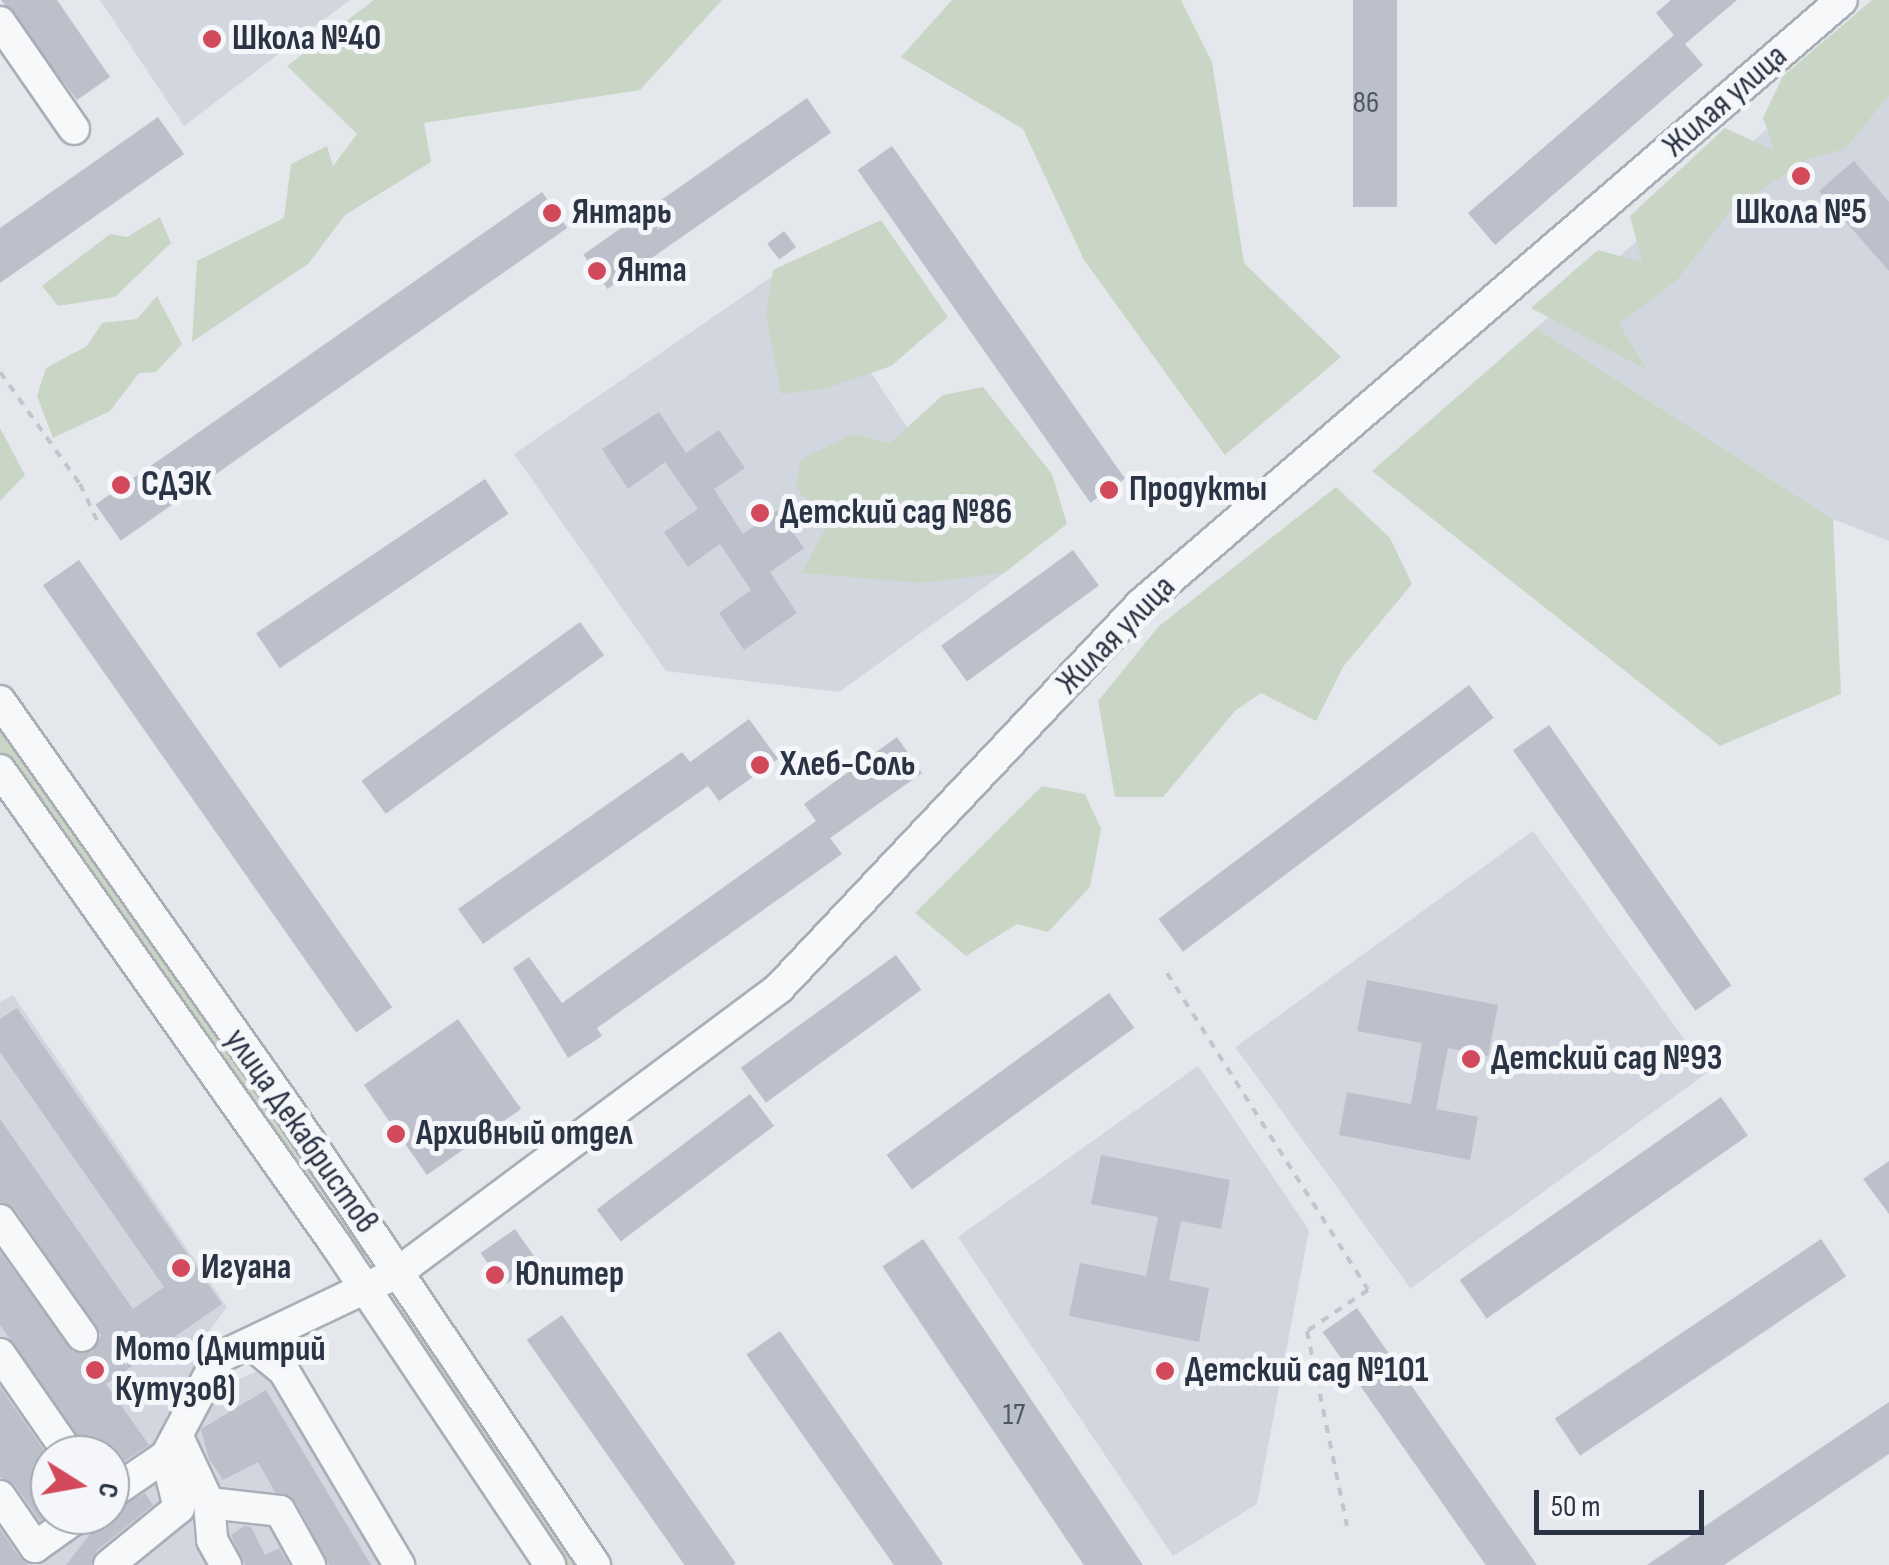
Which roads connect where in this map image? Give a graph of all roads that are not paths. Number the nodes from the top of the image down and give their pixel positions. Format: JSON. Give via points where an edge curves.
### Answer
{"nodes":[{"id":1,"x":1842,"y":0,"type":"edge"},
{"id":2,"x":0,"y":22,"type":"edge"},
{"id":3,"x":74,"y":129,"type":"dead end"},
{"id":4,"x":0,"y":701,"type":"edge"},
{"id":5,"x":0,"y":770,"type":"edge"},
{"id":6,"x":0,"y":1220,"type":"edge"},
{"id":7,"x":397,"y":1273,"type":"junction"},
{"id":8,"x":365,"y":1292,"type":"junction"},
{"id":9,"x":82,"y":1336,"type":"dead end"},
{"id":10,"x":251,"y":1344,"type":"junction"},
{"id":11,"x":0,"y":1354,"type":"edge"},
{"id":12,"x":56,"y":1435,"type":"edge"},
{"id":13,"x":172,"y":1447,"type":"junction"},
{"id":14,"x":130,"y":1479,"type":"edge"},
{"id":15,"x":0,"y":1496,"type":"edge"},
{"id":16,"x":209,"y":1503,"type":"junction"},
{"id":17,"x":166,"y":1523,"type":"junction"},
{"id":18,"x":52,"y":1535,"type":"edge"},
{"id":19,"x":109,"y":1565,"type":"edge"},
{"id":20,"x":151,"y":1565,"type":"edge"},
{"id":21,"x":226,"y":1565,"type":"edge"},
{"id":22,"x":310,"y":1565,"type":"edge"},
{"id":23,"x":399,"y":1565,"type":"edge"},
{"id":24,"x":550,"y":1565,"type":"edge"},
{"id":25,"x":595,"y":1565,"type":"edge"}],
"edges":[{"from":1,"to":7,"type":"street","name":"Жилая улица","via":[[1141,604],[780,988]]},
{"from":2,"to":3,"type":"street"},
{"from":4,"to":7,"type":"street","name":"улица Декабристов"},
{"from":5,"to":8,"type":"street","name":"улица Декабристов"},
{"from":6,"to":9,"type":"street"},
{"from":7,"to":8,"type":"street","name":"Жилая улица"},
{"from":7,"to":25,"type":"street","name":"улица Декабристов"},
{"from":8,"to":10,"type":"street","name":"Жилая улица"},
{"from":8,"to":24,"type":"street","name":"улица Декабристов"},
{"from":10,"to":13,"type":"street","name":"Жилая улица","via":[[218,1358]]},
{"from":10,"to":23,"type":"street","via":[[284,1371]]},
{"from":11,"to":12,"type":"street"},
{"from":13,"to":14,"type":"street"},
{"from":13,"to":16,"type":"street"},
{"from":13,"to":17,"type":"street","via":[[179,1508]]},
{"from":15,"to":18,"type":"street","via":[[35,1547]]},
{"from":16,"to":21,"type":"street","via":[[212,1540]]},
{"from":16,"to":22,"type":"street","via":[[280,1511]]},
{"from":17,"to":19,"type":"street"},
{"from":17,"to":20,"type":"street"}]}
